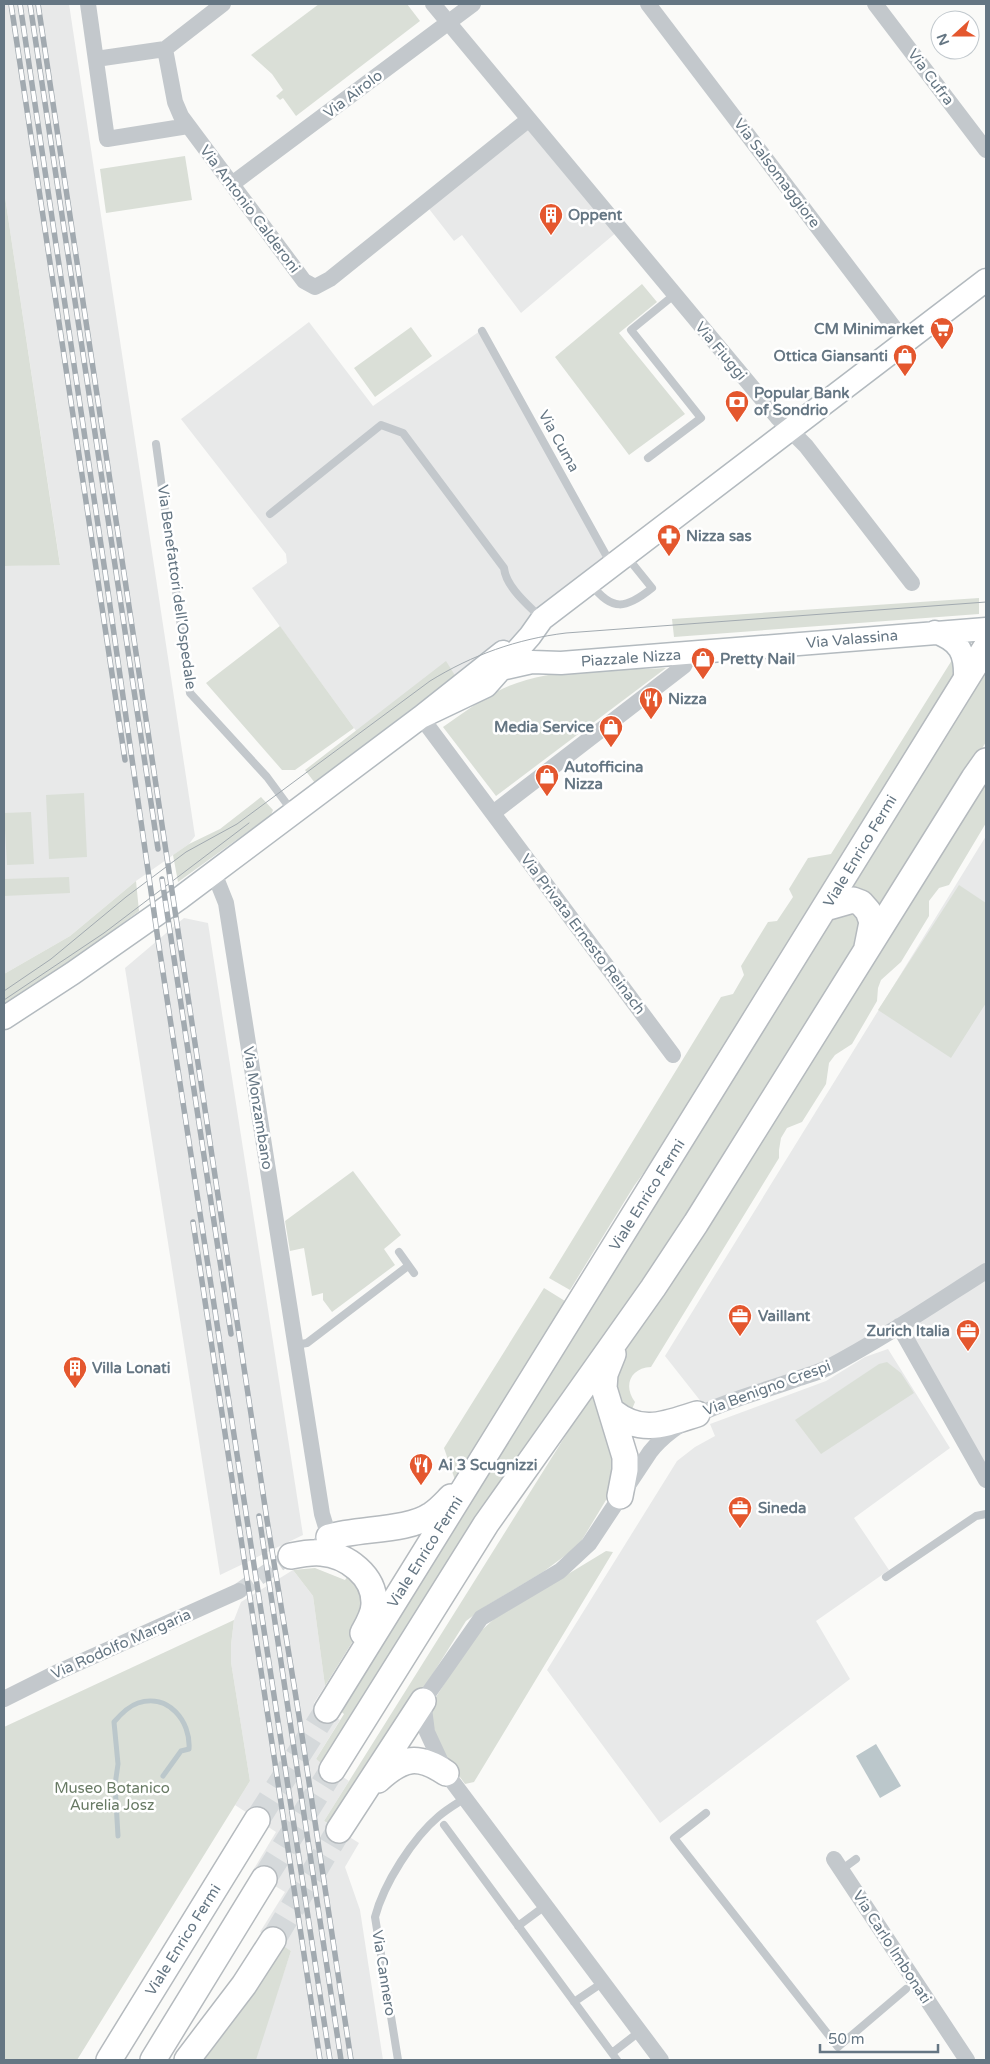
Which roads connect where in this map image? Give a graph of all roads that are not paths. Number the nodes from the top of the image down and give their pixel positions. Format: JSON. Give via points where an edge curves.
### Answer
{"nodes":[{"id":1,"x":88,"y":4,"type":"edge"},
{"id":2,"x":223,"y":4,"type":"edge"},
{"id":3,"x":433,"y":4,"type":"edge"},
{"id":4,"x":473,"y":4,"type":"edge"},
{"id":5,"x":648,"y":4,"type":"edge"},
{"id":6,"x":875,"y":4,"type":"edge"},
{"id":7,"x":448,"y":23,"type":"junction"},
{"id":8,"x":165,"y":48,"type":"junction"},
{"id":9,"x":96,"y":59,"type":"junction"},
{"id":10,"x":528,"y":120,"type":"junction"},
{"id":11,"x":188,"y":126,"type":"junction"},
{"id":12,"x":986,"y":150,"type":"edge"},
{"id":13,"x":232,"y":184,"type":"junction"},
{"id":14,"x":986,"y":280,"type":"edge"},
{"id":15,"x":674,"y":295,"type":"junction"},
{"id":16,"x":482,"y":331,"type":"dead end"},
{"id":17,"x":906,"y":342,"type":"junction"},
{"id":18,"x":790,"y":430,"type":"junction"},
{"id":19,"x":156,"y":444,"type":"dead end"},
{"id":20,"x":648,"y":458,"type":"dead end"},
{"id":21,"x":270,"y":514,"type":"dead end"},
{"id":22,"x":619,"y":560,"type":"junction"},
{"id":23,"x":590,"y":583,"type":"junction"},
{"id":24,"x":912,"y":583,"type":"dead end"},
{"id":25,"x":542,"y":619,"type":"junction"},
{"id":26,"x":986,"y":629,"type":"edge"},
{"id":27,"x":935,"y":632,"type":"junction"},
{"id":28,"x":525,"y":640,"type":"junction"},
{"id":29,"x":986,"y":647,"type":"edge"},
{"id":30,"x":687,"y":652,"type":"junction"},
{"id":31,"x":561,"y":663,"type":"junction"},
{"id":32,"x":501,"y":669,"type":"junction"},
{"id":33,"x":965,"y":679,"type":"junction"},
{"id":34,"x":479,"y":682,"type":"junction"},
{"id":35,"x":420,"y":717,"type":"junction"},
{"id":36,"x":986,"y":761,"type":"edge"},
{"id":37,"x":294,"y":813,"type":"junction"},
{"id":38,"x":493,"y":813,"type":"junction"},
{"id":39,"x":211,"y":875,"type":"junction"},
{"id":40,"x":825,"y":908,"type":"junction"},
{"id":41,"x":866,"y":952,"type":"junction"},
{"id":42,"x":4,"y":1018,"type":"edge"},
{"id":43,"x":673,"y":1055,"type":"dead end"},
{"id":44,"x":399,"y":1252,"type":"dead end"},
{"id":45,"x":408,"y":1266,"type":"junction"},
{"id":46,"x":986,"y":1271,"type":"edge"},
{"id":47,"x":414,"y":1274,"type":"dead end"},
{"id":48,"x":899,"y":1326,"type":"junction"},
{"id":49,"x":622,"y":1333,"type":"junction"},
{"id":50,"x":295,"y":1345,"type":"junction"},
{"id":51,"x":613,"y":1412,"type":"junction"},
{"id":52,"x":697,"y":1414,"type":"junction"},
{"id":53,"x":471,"y":1478,"type":"junction"},
{"id":54,"x":986,"y":1480,"type":"edge"},
{"id":55,"x":620,"y":1496,"type":"junction"},
{"id":56,"x":986,"y":1514,"type":"edge"},
{"id":57,"x":329,"y":1537,"type":"junction"},
{"id":58,"x":287,"y":1558,"type":"joint"},
{"id":59,"x":886,"y":1577,"type":"dead end"},
{"id":60,"x":239,"y":1592,"type":"tunnel mouth"},
{"id":61,"x":4,"y":1699,"type":"edge"},
{"id":62,"x":423,"y":1701,"type":"junction"},
{"id":63,"x":332,"y":1770,"type":"tunnel mouth"},
{"id":64,"x":446,"y":1773,"type":"junction"},
{"id":65,"x":367,"y":1790,"type":"junction"},
{"id":66,"x":465,"y":1798,"type":"junction"},
{"id":67,"x":706,"y":1814,"type":"dead end"},
{"id":68,"x":257,"y":1820,"type":"tunnel mouth"},
{"id":69,"x":444,"y":1825,"type":"dead end"},
{"id":70,"x":340,"y":1830,"type":"tunnel mouth"},
{"id":71,"x":856,"y":1858,"type":"dead end"},
{"id":72,"x":837,"y":1864,"type":"joint"},
{"id":73,"x":264,"y":1879,"type":"tunnel mouth"},
{"id":74,"x":545,"y":1906,"type":"junction"},
{"id":75,"x":518,"y":1926,"type":"junction"},
{"id":76,"x":273,"y":1940,"type":"tunnel mouth"},
{"id":77,"x":602,"y":1983,"type":"junction"},
{"id":78,"x":906,"y":1989,"type":"dead end"},
{"id":79,"x":574,"y":2002,"type":"junction"},
{"id":80,"x":639,"y":2032,"type":"junction"},
{"id":81,"x":612,"y":2053,"type":"junction"},
{"id":82,"x":109,"y":2060,"type":"edge"},
{"id":83,"x":153,"y":2060,"type":"edge"},
{"id":84,"x":187,"y":2060,"type":"edge"},
{"id":85,"x":398,"y":2060,"type":"edge"},
{"id":86,"x":617,"y":2060,"type":"edge"},
{"id":87,"x":661,"y":2060,"type":"edge"},
{"id":88,"x":967,"y":2060,"type":"edge"}],
"edges":[{"from":1,"to":9,"type":"street"},
{"from":2,"to":8,"type":"street"},
{"from":3,"to":7,"type":"street","name":"Via Fiuggi"},
{"from":4,"to":7,"type":"street","name":"Via Airolo"},
{"from":5,"to":17,"type":"street","name":"Via Salsomaggiore"},
{"from":6,"to":12,"type":"street","name":"Via Cufra"},
{"from":7,"to":10,"type":"street","name":"Via Fiuggi"},
{"from":7,"to":13,"type":"street","name":"Via Airolo"},
{"from":8,"to":9,"type":"street"},
{"from":8,"to":11,"type":"street","name":"Via Antonio Calderoni","via":[[177,109]]},
{"from":9,"to":11,"type":"street","via":[[107,139]]},
{"from":10,"to":13,"type":"street","name":"Via Antonio Calderoni","via":[[330,279],[315,287],[304,281]]},
{"from":10,"to":15,"type":"street","name":"Via Fiuggi"},
{"from":11,"to":13,"type":"street","name":"Via Antonio Calderoni"},
{"from":14,"to":17,"type":"main road"},
{"from":15,"to":18,"type":"street","name":"Via Fiuggi"},
{"from":15,"to":20,"type":"lane","via":[[631,330],[701,418]]},
{"from":16,"to":22,"type":"lane","name":"Via Cuma"},
{"from":17,"to":18,"type":"main road"},
{"from":18,"to":22,"type":"main road"},
{"from":18,"to":24,"type":"street","name":"Via Fiuggi","via":[[806,446]]},
{"from":19,"to":37,"type":"lane","name":"Via Benefattori dell'Ospedale","via":[[190,693],[267,777]]},
{"from":21,"to":25,"type":"lane","via":[[381,425],[403,434],[504,568],[504,576]]},
{"from":22,"to":23,"type":"main road"},
{"from":22,"to":23,"type":"lane","via":[[652,588],[630,603],[618,604],[608,603]]},
{"from":23,"to":25,"type":"main road"},
{"from":25,"to":28,"type":"main road"},
{"from":25,"to":31,"type":"main road","name":"Piazzale Nizza","via":[[540,644],[549,657]]},
{"from":26,"to":27,"type":"main road","name":"Via Valassina"},
{"from":27,"to":30,"type":"main road","name":"Via Valassina"},
{"from":27,"to":33,"type":"main road","via":[[959,646],[966,664]]},
{"from":28,"to":32,"type":"main road"},
{"from":28,"to":34,"type":"main road","via":[[494,658]]},
{"from":29,"to":33,"type":"main road","name":"Viale Enrico Fermi"},
{"from":30,"to":31,"type":"main road","name":"Piazzale Nizza"},
{"from":30,"to":38,"type":"street","name":"Piazzale Nizza","via":[[684,666]]},
{"from":31,"to":32,"type":"main road","name":"Piazzale Nizza","via":[[532,662]]},
{"from":31,"to":34,"type":"main road","name":"Piazzale Nizza"},
{"from":32,"to":34,"type":"main road","name":"Piazzale Nizza"},
{"from":33,"to":40,"type":"main road","name":"Viale Enrico Fermi"},
{"from":34,"to":35,"type":"main road"},
{"from":35,"to":37,"type":"main road"},
{"from":35,"to":38,"type":"street"},
{"from":36,"to":41,"type":"main road"},
{"from":37,"to":39,"type":"main road"},
{"from":38,"to":43,"type":"street","name":"Via Privata Ernesto Reinach"},
{"from":39,"to":42,"type":"main road"},
{"from":39,"to":50,"type":"street","name":"Via Monzambano","via":[[226,903]]},
{"from":40,"to":41,"type":"main road","via":[[853,900],[862,903],[872,922]]},
{"from":40,"to":53,"type":"main road","name":"Viale Enrico Fermi"},
{"from":41,"to":49,"type":"main road","via":[[696,1223]]},
{"from":44,"to":45,"type":"lane"},
{"from":45,"to":47,"type":"lane"},
{"from":45,"to":50,"type":"lane","via":[[307,1343]]},
{"from":46,"to":48,"type":"street","name":"Via Benigno Crespi"},
{"from":48,"to":52,"type":"street","name":"Via Benigno Crespi","via":[[825,1369]]},
{"from":48,"to":54,"type":"street"},
{"from":49,"to":51,"type":"main road","via":[[605,1374],[604,1388]]},
{"from":49,"to":63,"type":"main road","via":[[486,1524]]},
{"from":50,"to":57,"type":"street","name":"Via Monzambano","via":[[322,1514]]},
{"from":51,"to":52,"type":"main road","via":[[625,1422],[647,1426]]},
{"from":51,"to":55,"type":"main road","via":[[625,1457]]},
{"from":52,"to":55,"type":"street","name":"Via Benigno Crespi","via":[[660,1439]]},
{"from":53,"to":57,"type":"main road","via":[[431,1516],[417,1522]]},
{"from":53,"to":58,"type":"main road","name":"Viale Enrico Fermi","via":[[331,1704],[339,1677],[372,1615],[374,1604],[369,1581],[357,1567],[335,1556],[311,1553]]},
{"from":55,"to":62,"type":"street","via":[[589,1544],[575,1558],[546,1581],[481,1618]]},
{"from":56,"to":59,"type":"lane","via":[[976,1516]]},
{"from":57,"to":58,"type":"street"},
{"from":60,"to":61,"type":"street","name":"Via Rodolfo Margaria"},
{"from":62,"to":64,"type":"street","via":[[427,1732]]},
{"from":62,"to":65,"type":"main road"},
{"from":64,"to":65,"type":"main road","via":[[420,1760],[399,1763]]},
{"from":64,"to":66,"type":"street"},
{"from":65,"to":70,"type":"main road"},
{"from":66,"to":74,"type":"street"},
{"from":66,"to":85,"type":"lane","name":"Via Cannero","via":[[438,1816],[405,1855],[380,1898],[375,1917]]},
{"from":67,"to":78,"type":"lane","via":[[674,1838],[838,2047]]},
{"from":68,"to":82,"type":"main road","name":"Viale Enrico Fermi"},
{"from":69,"to":75,"type":"lane"},
{"from":71,"to":72,"type":"lane"},
{"from":72,"to":88,"type":"street","name":"Via Carlo Imbonati"},
{"from":73,"to":83,"type":"main road"},
{"from":74,"to":75,"type":"lane"},
{"from":74,"to":77,"type":"street"},
{"from":75,"to":79,"type":"lane"},
{"from":76,"to":84,"type":"main road","via":[[244,1985]]},
{"from":77,"to":79,"type":"lane"},
{"from":77,"to":80,"type":"street"},
{"from":79,"to":81,"type":"lane"},
{"from":80,"to":81,"type":"lane"},
{"from":80,"to":87,"type":"street"},
{"from":81,"to":86,"type":"lane"}]}
